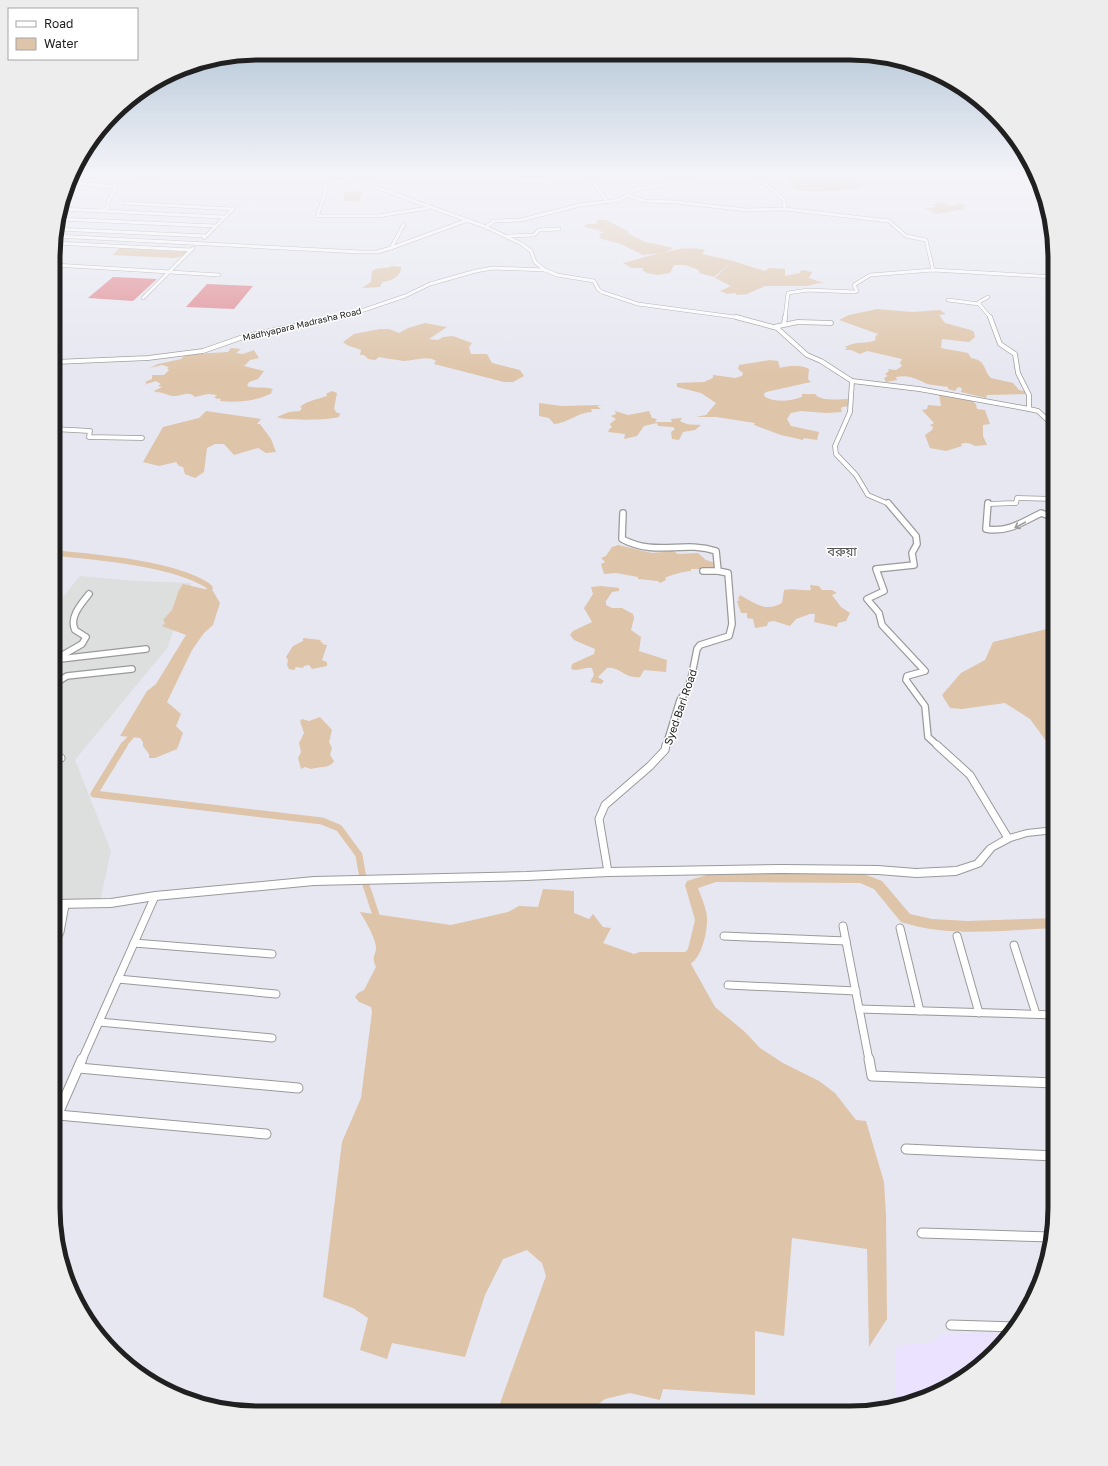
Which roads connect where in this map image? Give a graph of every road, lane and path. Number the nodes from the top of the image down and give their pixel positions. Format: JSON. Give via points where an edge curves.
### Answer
{"nodes":[{"id":1,"x":156,"y":241,"type":"edge"},
{"id":2,"x":201,"y":241,"type":"edge"},
{"id":3,"x":395,"y":241,"type":"edge"},
{"id":4,"x":409,"y":241,"type":"edge"},
{"id":5,"x":516,"y":241,"type":"edge"},
{"id":6,"x":926,"y":241,"type":"edge"},
{"id":7,"x":60,"y":243,"type":"edge"},
{"id":8,"x":198,"y":244,"type":"junction"},
{"id":9,"x":391,"y":248,"type":"junction"},
{"id":10,"x":191,"y":250,"type":"junction"},
{"id":11,"x":60,"y":265,"type":"edge"},
{"id":12,"x":545,"y":270,"type":"junction"},
{"id":13,"x":933,"y":270,"type":"junction"},
{"id":14,"x":169,"y":272,"type":"junction"},
{"id":15,"x":219,"y":275,"type":"dead end"},
{"id":16,"x":1048,"y":277,"type":"edge"},
{"id":17,"x":988,"y":297,"type":"dead end"},
{"id":18,"x":143,"y":298,"type":"dead end"},
{"id":19,"x":948,"y":300,"type":"dead end"},
{"id":20,"x":979,"y":304,"type":"junction"},
{"id":21,"x":831,"y":323,"type":"dead end"},
{"id":22,"x":784,"y":324,"type":"junction"},
{"id":23,"x":774,"y":327,"type":"junction"},
{"id":24,"x":60,"y":362,"type":"edge"},
{"id":25,"x":852,"y":381,"type":"junction"},
{"id":26,"x":1029,"y":409,"type":"junction"},
{"id":27,"x":1048,"y":422,"type":"edge"},
{"id":28,"x":60,"y":429,"type":"edge"},
{"id":29,"x":142,"y":438,"type":"dead end"},
{"id":30,"x":1048,"y":499,"type":"edge"},
{"id":31,"x":623,"y":512,"type":"dead end"},
{"id":32,"x":1048,"y":516,"type":"edge"},
{"id":33,"x":703,"y":571,"type":"dead end"},
{"id":34,"x":718,"y":571,"type":"junction"},
{"id":35,"x":88,"y":594,"type":"dead end"},
{"id":36,"x":146,"y":649,"type":"dead end"},
{"id":37,"x":60,"y":656,"type":"edge"},
{"id":38,"x":60,"y":658,"type":"edge"},
{"id":39,"x":132,"y":669,"type":"dead end"},
{"id":40,"x":60,"y":681,"type":"edge"},
{"id":41,"x":1048,"y":831,"type":"edge"},
{"id":42,"x":1008,"y":838,"type":"junction"},
{"id":43,"x":608,"y":872,"type":"junction"},
{"id":44,"x":155,"y":896,"type":"junction"},
{"id":45,"x":60,"y":905,"type":"edge"},
{"id":46,"x":65,"y":905,"type":"junction"},
{"id":47,"x":843,"y":926,"type":"dead end"},
{"id":48,"x":900,"y":928,"type":"dead end"},
{"id":49,"x":60,"y":932,"type":"edge"},
{"id":50,"x":724,"y":936,"type":"dead end"},
{"id":51,"x":957,"y":936,"type":"dead end"},
{"id":52,"x":846,"y":941,"type":"junction"},
{"id":53,"x":134,"y":943,"type":"junction"},
{"id":54,"x":1014,"y":945,"type":"dead end"},
{"id":55,"x":272,"y":954,"type":"dead end"},
{"id":56,"x":118,"y":978,"type":"junction"},
{"id":57,"x":728,"y":985,"type":"dead end"},
{"id":58,"x":856,"y":991,"type":"junction"},
{"id":59,"x":276,"y":994,"type":"dead end"},
{"id":60,"x":860,"y":1009,"type":"junction"},
{"id":61,"x":920,"y":1011,"type":"junction"},
{"id":62,"x":979,"y":1012,"type":"junction"},
{"id":63,"x":1036,"y":1014,"type":"junction"},
{"id":64,"x":1048,"y":1015,"type":"edge"},
{"id":65,"x":99,"y":1022,"type":"junction"},
{"id":66,"x":272,"y":1038,"type":"dead end"},
{"id":67,"x":79,"y":1068,"type":"junction"},
{"id":68,"x":1048,"y":1083,"type":"edge"},
{"id":69,"x":298,"y":1088,"type":"dead end"},
{"id":70,"x":60,"y":1110,"type":"edge"},
{"id":71,"x":60,"y":1114,"type":"edge"},
{"id":72,"x":266,"y":1134,"type":"dead end"},
{"id":73,"x":906,"y":1149,"type":"dead end"},
{"id":74,"x":1048,"y":1156,"type":"edge"},
{"id":75,"x":922,"y":1233,"type":"dead end"},
{"id":76,"x":1046,"y":1237,"type":"edge"},
{"id":77,"x":952,"y":1325,"type":"dead end"},
{"id":78,"x":1009,"y":1327,"type":"edge"}],
"edges":[{"from":1,"to":8,"type":"street"},
{"from":2,"to":8,"type":"street"},
{"from":3,"to":9,"type":"street"},
{"from":4,"to":9,"type":"street"},
{"from":5,"to":12,"type":"street","via":[[528,248],[534,262]]},
{"from":6,"to":13,"type":"street"},
{"from":7,"to":10,"type":"street"},
{"from":8,"to":9,"type":"street","via":[[360,252],[377,252]]},
{"from":8,"to":10,"type":"street"},
{"from":10,"to":14,"type":"street"},
{"from":11,"to":14,"type":"street"},
{"from":12,"to":23,"type":"street","via":[[557,275],[594,281],[599,290],[638,304],[740,317]]},
{"from":12,"to":24,"type":"street","name":"Madhyapara Madrasha Road","via":[[483,269],[430,284],[405,296],[364,310],[243,337],[203,351],[148,358]]},
{"from":13,"to":16,"type":"street"},
{"from":13,"to":22,"type":"street","via":[[870,275],[854,285],[857,291],[855,292],[808,290],[788,293]]},
{"from":14,"to":15,"type":"street"},
{"from":14,"to":18,"type":"street"},
{"from":17,"to":20,"type":"street"},
{"from":19,"to":20,"type":"street"},
{"from":20,"to":26,"type":"street","via":[[992,319],[1000,344],[1015,354],[1016,368],[1029,392]]},
{"from":21,"to":22,"type":"street"},
{"from":22,"to":23,"type":"street"},
{"from":23,"to":25,"type":"street","via":[[807,355]]},
{"from":25,"to":26,"type":"street","via":[[946,392]]},
{"from":25,"to":42,"type":"street","via":[[850,412],[835,446],[836,454],[856,475],[868,495],[887,502],[916,536],[917,544],[912,554],[914,565],[875,570],[884,591],[867,599],[879,613],[882,625],[925,671],[908,676],[906,680],[925,706],[928,737],[970,775]]},
{"from":26,"to":27,"type":"street","via":[[1038,411]]},
{"from":28,"to":29,"type":"street","via":[[90,431],[89,437]]},
{"from":32,"to":30,"type":"street","one_way":true,"via":[[1041,513],[1003,531],[986,530],[988,503],[1016,503],[1017,498]]},
{"from":31,"to":34,"type":"street","via":[[622,539],[651,548],[706,547],[716,551]]},
{"from":33,"to":34,"type":"street"},
{"from":34,"to":43,"type":"street","name":"Syed Bari Road","via":[[728,573],[732,632],[722,640],[700,645],[697,649],[691,679],[680,700],[665,750],[605,805],[599,819]]},
{"from":35,"to":37,"type":"street","via":[[76,614],[73,626],[86,637],[85,640]]},
{"from":36,"to":38,"type":"street"},
{"from":39,"to":40,"type":"street","via":[[68,676]]},
{"from":41,"to":42,"type":"street"},
{"from":42,"to":43,"type":"street","via":[[991,848],[978,864],[956,871],[916,873],[782,869]]},
{"from":43,"to":44,"type":"street","via":[[314,881]]},
{"from":44,"to":46,"type":"street","via":[[111,903]]},
{"from":44,"to":53,"type":"street"},
{"from":45,"to":46,"type":"street"},
{"from":46,"to":49,"type":"street"},
{"from":47,"to":52,"type":"street"},
{"from":48,"to":61,"type":"street"},
{"from":50,"to":52,"type":"street"},
{"from":51,"to":62,"type":"street"},
{"from":52,"to":58,"type":"street"},
{"from":53,"to":55,"type":"street"},
{"from":53,"to":56,"type":"street"},
{"from":54,"to":63,"type":"street"},
{"from":56,"to":59,"type":"street"},
{"from":56,"to":65,"type":"street"},
{"from":57,"to":58,"type":"street"},
{"from":58,"to":60,"type":"street"},
{"from":60,"to":61,"type":"street"},
{"from":60,"to":68,"type":"street","via":[[872,1076]]},
{"from":61,"to":62,"type":"street"},
{"from":62,"to":63,"type":"street"},
{"from":63,"to":64,"type":"street"},
{"from":65,"to":66,"type":"street"},
{"from":65,"to":67,"type":"street"},
{"from":67,"to":69,"type":"street"},
{"from":67,"to":70,"type":"street"},
{"from":71,"to":72,"type":"street"},
{"from":73,"to":74,"type":"street"},
{"from":75,"to":76,"type":"street"},
{"from":77,"to":78,"type":"street"}]}
